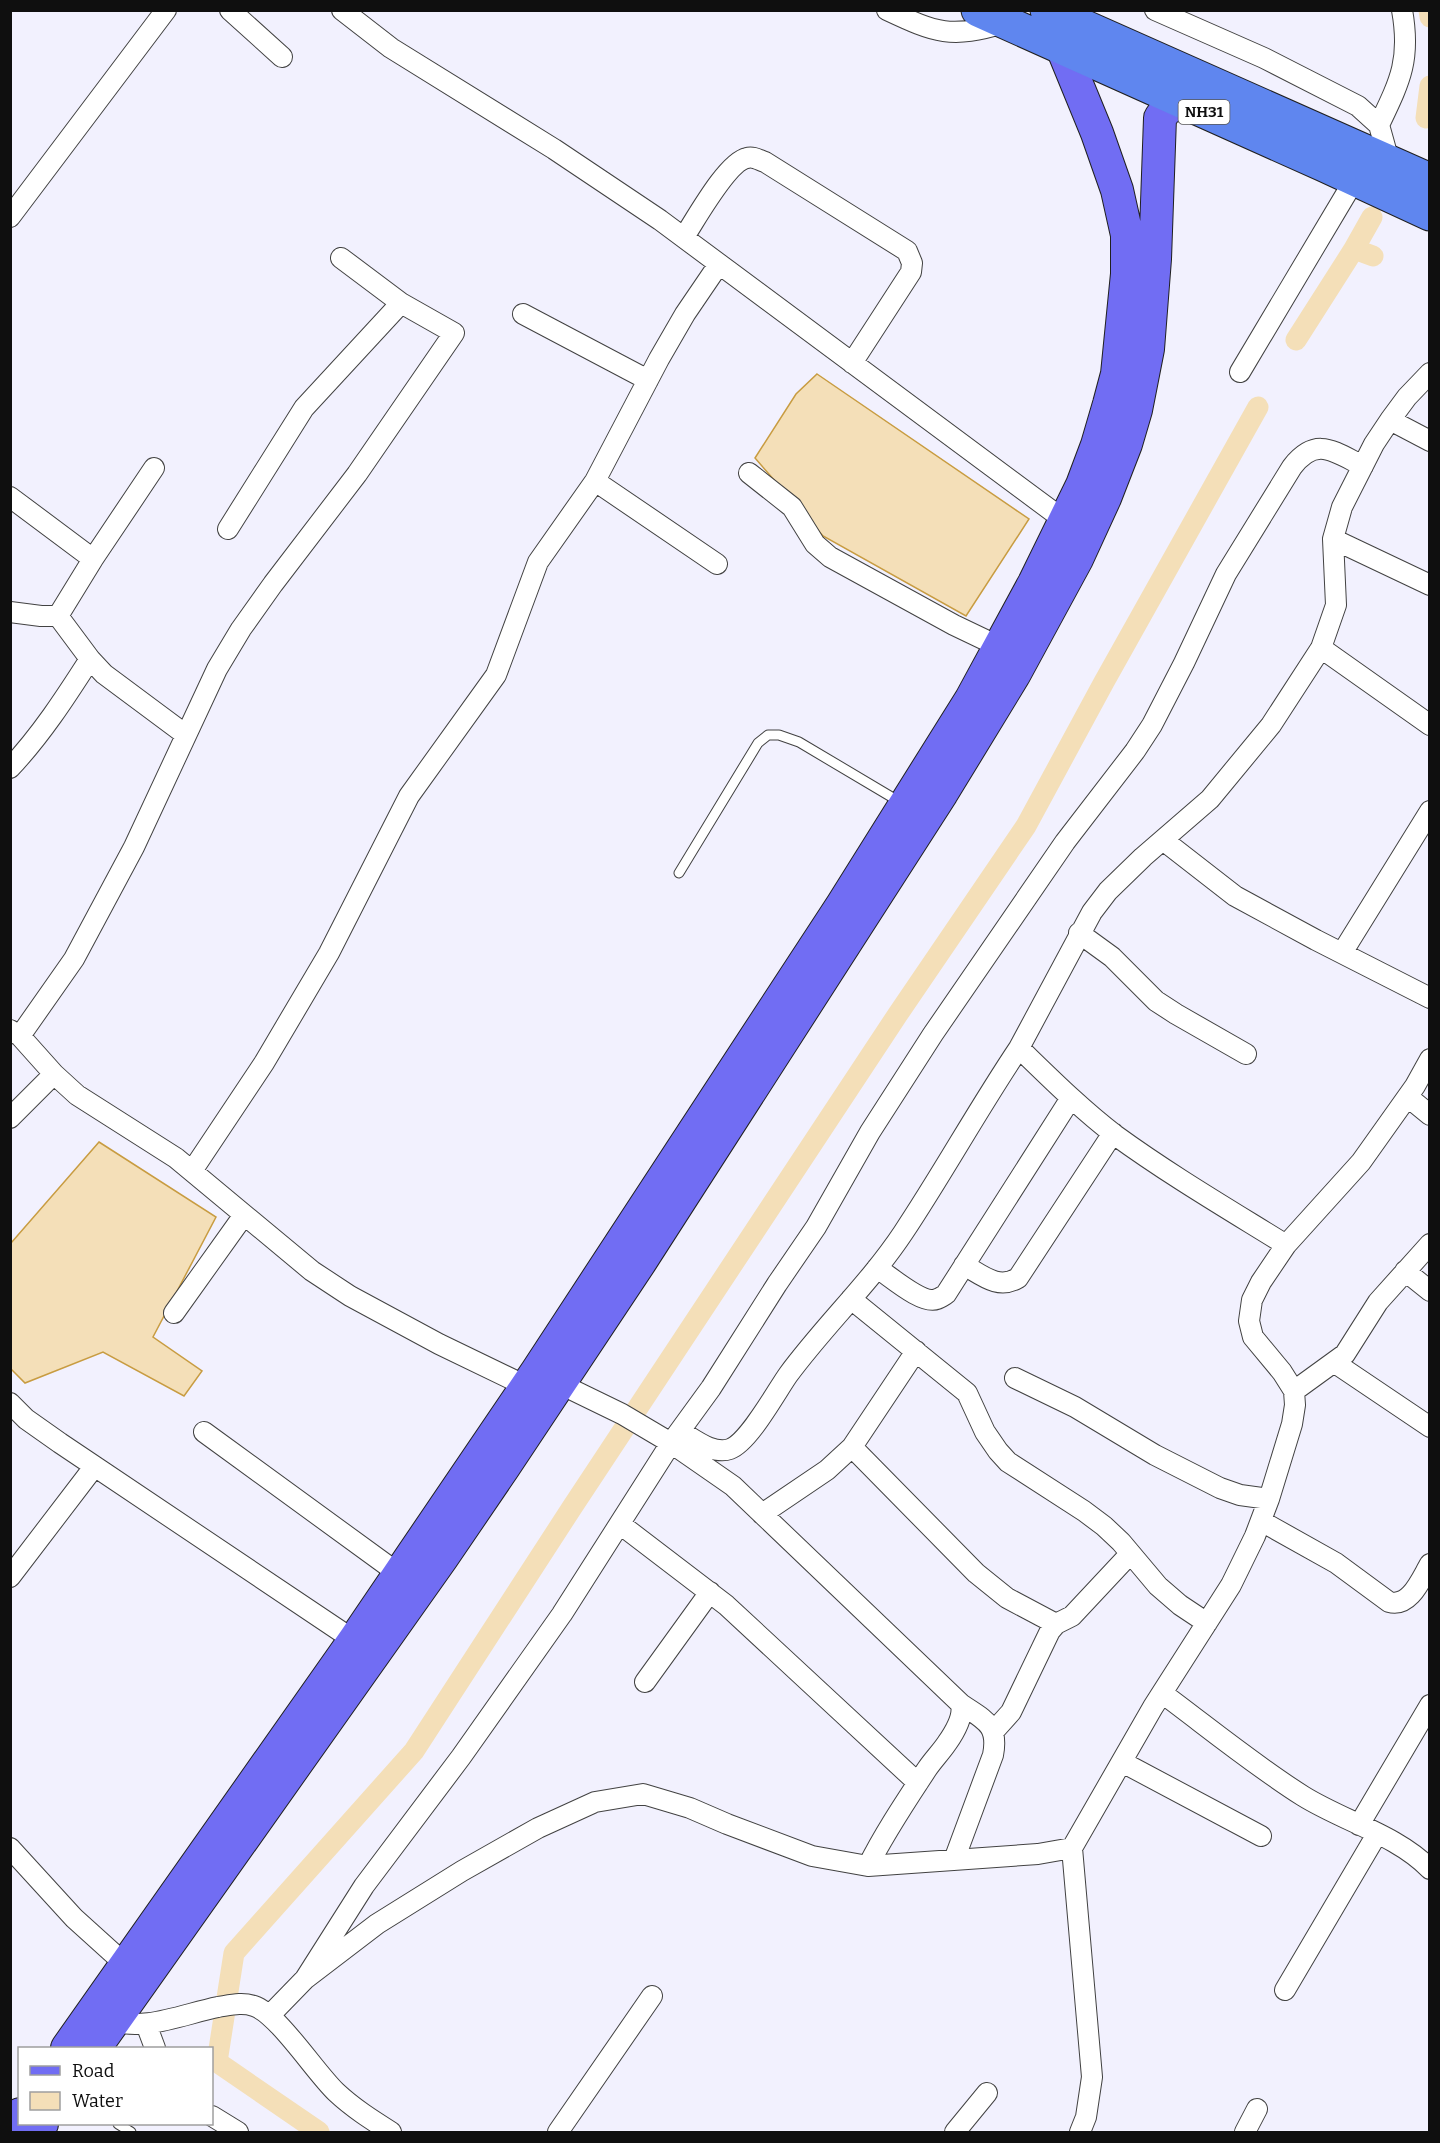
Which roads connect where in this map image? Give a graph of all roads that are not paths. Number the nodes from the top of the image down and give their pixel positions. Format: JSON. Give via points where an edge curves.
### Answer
{"nodes":[{"id":1,"x":230,"y":10,"type":"edge"},
{"id":2,"x":342,"y":10,"type":"edge"},
{"id":3,"x":887,"y":10,"type":"edge"},
{"id":4,"x":1047,"y":10,"type":"edge"},
{"id":5,"x":1155,"y":10,"type":"edge"},
{"id":6,"x":1402,"y":10,"type":"edge"},
{"id":7,"x":156,"y":14,"type":"edge"},
{"id":8,"x":991,"y":17,"type":"edge"},
{"id":9,"x":1063,"y":50,"type":"junction"},
{"id":10,"x":282,"y":57,"type":"dead end"},
{"id":11,"x":1183,"y":103,"type":"junction"},
{"id":12,"x":1379,"y":124,"type":"junction"},
{"id":13,"x":1389,"y":161,"type":"junction"},
{"id":14,"x":1355,"y":179,"type":"junction"},
{"id":15,"x":1430,"y":180,"type":"edge"},
{"id":16,"x":1430,"y":214,"type":"edge"},
{"id":17,"x":10,"y":217,"type":"edge"},
{"id":18,"x":684,"y":237,"type":"junction"},
{"id":19,"x":341,"y":258,"type":"dead end"},
{"id":20,"x":719,"y":264,"type":"junction"},
{"id":21,"x":401,"y":303,"type":"junction"},
{"id":22,"x":523,"y":314,"type":"dead end"},
{"id":23,"x":852,"y":363,"type":"junction"},
{"id":24,"x":1240,"y":372,"type":"dead end"},
{"id":25,"x":1430,"y":373,"type":"edge"},
{"id":26,"x":648,"y":380,"type":"junction"},
{"id":27,"x":1390,"y":420,"type":"junction"},
{"id":28,"x":1430,"y":441,"type":"edge"},
{"id":29,"x":1362,"y":466,"type":"junction"},
{"id":30,"x":154,"y":468,"type":"dead end"},
{"id":31,"x":749,"y":473,"type":"dead end"},
{"id":32,"x":595,"y":481,"type":"junction"},
{"id":33,"x":10,"y":497,"type":"edge"},
{"id":34,"x":1064,"y":520,"type":"junction"},
{"id":35,"x":228,"y":529,"type":"dead end"},
{"id":36,"x":1333,"y":539,"type":"junction"},
{"id":37,"x":93,"y":559,"type":"junction"},
{"id":38,"x":717,"y":564,"type":"dead end"},
{"id":39,"x":1430,"y":585,"type":"edge"},
{"id":40,"x":10,"y":612,"type":"edge"},
{"id":41,"x":58,"y":616,"type":"junction"},
{"id":42,"x":1000,"y":647,"type":"junction"},
{"id":43,"x":1321,"y":648,"type":"junction"},
{"id":44,"x":90,"y":659,"type":"junction"},
{"id":45,"x":1430,"y":725,"type":"edge"},
{"id":46,"x":186,"y":735,"type":"junction"},
{"id":47,"x":10,"y":768,"type":"edge"},
{"id":48,"x":905,"y":804,"type":"junction"},
{"id":49,"x":1430,"y":811,"type":"edge"},
{"id":50,"x":1162,"y":840,"type":"junction"},
{"id":51,"x":679,"y":873,"type":"dead end"},
{"id":52,"x":1079,"y":933,"type":"junction"},
{"id":53,"x":1342,"y":953,"type":"junction"},
{"id":54,"x":1430,"y":998,"type":"edge"},
{"id":55,"x":15,"y":1033,"type":"edge"},
{"id":56,"x":1019,"y":1048,"type":"junction"},
{"id":57,"x":1246,"y":1054,"type":"dead end"},
{"id":58,"x":1430,"y":1059,"type":"edge"},
{"id":59,"x":54,"y":1074,"type":"junction"},
{"id":60,"x":1408,"y":1097,"type":"junction"},
{"id":61,"x":1071,"y":1098,"type":"junction"},
{"id":62,"x":1430,"y":1115,"type":"edge"},
{"id":63,"x":10,"y":1118,"type":"edge"},
{"id":64,"x":1113,"y":1133,"type":"junction"},
{"id":65,"x":192,"y":1171,"type":"junction"},
{"id":66,"x":244,"y":1215,"type":"junction"},
{"id":67,"x":1430,"y":1244,"type":"edge"},
{"id":68,"x":1286,"y":1245,"type":"junction"},
{"id":69,"x":964,"y":1265,"type":"junction"},
{"id":70,"x":877,"y":1268,"type":"junction"},
{"id":71,"x":1405,"y":1270,"type":"junction"},
{"id":72,"x":1430,"y":1291,"type":"edge"},
{"id":73,"x":851,"y":1299,"type":"junction"},
{"id":74,"x":174,"y":1313,"type":"dead end"},
{"id":75,"x":916,"y":1351,"type":"junction"},
{"id":76,"x":1335,"y":1363,"type":"junction"},
{"id":77,"x":1015,"y":1378,"type":"dead end"},
{"id":78,"x":540,"y":1380,"type":"junction"},
{"id":79,"x":1294,"y":1391,"type":"junction"},
{"id":80,"x":10,"y":1403,"type":"edge"},
{"id":81,"x":1430,"y":1427,"type":"edge"},
{"id":82,"x":204,"y":1432,"type":"dead end"},
{"id":83,"x":670,"y":1437,"type":"junction"},
{"id":84,"x":852,"y":1447,"type":"junction"},
{"id":85,"x":94,"y":1467,"type":"junction"},
{"id":86,"x":1269,"y":1499,"type":"junction"},
{"id":87,"x":762,"y":1514,"type":"junction"},
{"id":88,"x":1261,"y":1521,"type":"junction"},
{"id":89,"x":620,"y":1524,"type":"junction"},
{"id":90,"x":1130,"y":1554,"type":"junction"},
{"id":91,"x":1428,"y":1568,"type":"edge"},
{"id":92,"x":399,"y":1574,"type":"junction"},
{"id":93,"x":10,"y":1576,"type":"edge"},
{"id":94,"x":710,"y":1592,"type":"junction"},
{"id":95,"x":1207,"y":1623,"type":"junction"},
{"id":96,"x":1056,"y":1624,"type":"junction"},
{"id":97,"x":364,"y":1647,"type":"junction"},
{"id":98,"x":645,"y":1683,"type":"dead end"},
{"id":99,"x":1162,"y":1693,"type":"junction"},
{"id":100,"x":961,"y":1704,"type":"junction"},
{"id":101,"x":1430,"y":1705,"type":"edge"},
{"id":102,"x":994,"y":1731,"type":"junction"},
{"id":103,"x":1122,"y":1761,"type":"junction"},
{"id":104,"x":918,"y":1783,"type":"junction"},
{"id":105,"x":1368,"y":1830,"type":"junction"},
{"id":106,"x":1261,"y":1836,"type":"dead end"},
{"id":107,"x":10,"y":1848,"type":"edge"},
{"id":108,"x":1072,"y":1848,"type":"junction"},
{"id":109,"x":954,"y":1860,"type":"junction"},
{"id":110,"x":868,"y":1866,"type":"junction"},
{"id":111,"x":1430,"y":1869,"type":"edge"},
{"id":112,"x":126,"y":1965,"type":"junction"},
{"id":113,"x":305,"y":1979,"type":"junction"},
{"id":114,"x":1285,"y":1990,"type":"dead end"},
{"id":115,"x":652,"y":1996,"type":"dead end"},
{"id":116,"x":270,"y":2015,"type":"junction"},
{"id":117,"x":103,"y":2017,"type":"junction"},
{"id":118,"x":146,"y":2024,"type":"junction"},
{"id":119,"x":69,"y":2047,"type":"edge"},
{"id":120,"x":96,"y":2047,"type":"edge"},
{"id":121,"x":154,"y":2047,"type":"edge"},
{"id":122,"x":987,"y":2093,"type":"dead end"},
{"id":123,"x":1257,"y":2109,"type":"dead end"},
{"id":124,"x":213,"y":2117,"type":"edge"},
{"id":125,"x":238,"y":2133,"type":"edge"},
{"id":126,"x":391,"y":2133,"type":"edge"},
{"id":127,"x":558,"y":2133,"type":"edge"},
{"id":128,"x":955,"y":2133,"type":"edge"},
{"id":129,"x":1080,"y":2133,"type":"edge"},
{"id":130,"x":1245,"y":2133,"type":"edge"}],
"edges":[{"from":1,"to":10,"type":"street"},
{"from":2,"to":18,"type":"street","via":[[391,48],[554,149]]},
{"from":3,"to":8,"type":"street","via":[[947,33],[977,31]]},
{"from":4,"to":13,"type":"highway","number":"NH31"},
{"from":5,"to":12,"type":"street","via":[[1326,88],[1358,106]]},
{"from":6,"to":12,"type":"street","via":[[1405,61]]},
{"from":7,"to":17,"type":"street"},
{"from":8,"to":9,"type":"highway","number":"NH31"},
{"from":9,"to":11,"type":"highway","number":"NH31"},
{"from":9,"to":34,"type":"main road","via":[[1118,190],[1127,236],[1128,274],[1110,404],[1082,485]]},
{"from":11,"to":14,"type":"highway","number":"NH31"},
{"from":11,"to":78,"type":"main road","via":[[1167,108],[1160,118],[1148,349],[1136,410],[1105,498],[1077,559],[991,716],[641,1261]]},
{"from":12,"to":13,"type":"street"},
{"from":13,"to":15,"type":"highway","number":"NH31"},
{"from":14,"to":16,"type":"highway","number":"NH31"},
{"from":14,"to":24,"type":"street"},
{"from":18,"to":20,"type":"street"},
{"from":18,"to":23,"type":"street","via":[[727,172],[749,157],[765,162],[907,251],[911,272]]},
{"from":19,"to":21,"type":"street"},
{"from":20,"to":23,"type":"street"},
{"from":20,"to":26,"type":"street"},
{"from":21,"to":35,"type":"street","via":[[304,408]]},
{"from":21,"to":46,"type":"street","via":[[454,333],[357,474],[242,629],[217,669]]},
{"from":22,"to":26,"type":"street"},
{"from":23,"to":34,"type":"street"},
{"from":25,"to":27,"type":"street"},
{"from":26,"to":32,"type":"street"},
{"from":27,"to":28,"type":"street"},
{"from":27,"to":29,"type":"street"},
{"from":29,"to":36,"type":"street","via":[[1342,507]]},
{"from":29,"to":83,"type":"street","via":[[1324,449],[1311,449],[1292,467],[1226,574],[1152,726],[1065,842],[940,1024],[870,1132],[816,1227],[711,1388]]},
{"from":30,"to":37,"type":"street"},
{"from":31,"to":42,"type":"street","via":[[792,507],[815,544],[830,557]]},
{"from":32,"to":38,"type":"street"},
{"from":32,"to":65,"type":"street","via":[[538,562],[496,675],[409,796],[328,953],[264,1063]]},
{"from":33,"to":37,"type":"street"},
{"from":34,"to":42,"type":"main road"},
{"from":36,"to":39,"type":"street"},
{"from":36,"to":43,"type":"street","via":[[1336,605]]},
{"from":37,"to":41,"type":"street"},
{"from":40,"to":41,"type":"street"},
{"from":41,"to":44,"type":"street"},
{"from":42,"to":48,"type":"main road"},
{"from":43,"to":45,"type":"street"},
{"from":43,"to":50,"type":"street","via":[[1271,725],[1239,765],[1210,799]]},
{"from":44,"to":46,"type":"street","via":[[104,674]]},
{"from":44,"to":47,"type":"street","via":[[55,714]]},
{"from":46,"to":55,"type":"street","via":[[134,846],[74,958]]},
{"from":48,"to":51,"type":"lane","via":[[799,742],[768,735],[758,743]]},
{"from":48,"to":78,"type":"main road"},
{"from":49,"to":53,"type":"street"},
{"from":50,"to":52,"type":"street","via":[[1108,891]]},
{"from":50,"to":53,"type":"street","via":[[1235,896]]},
{"from":52,"to":56,"type":"street"},
{"from":52,"to":57,"type":"street","via":[[1112,957],[1156,1001]]},
{"from":53,"to":54,"type":"street"},
{"from":55,"to":59,"type":"street"},
{"from":56,"to":61,"type":"street"},
{"from":56,"to":70,"type":"street"},
{"from":58,"to":60,"type":"street"},
{"from":59,"to":63,"type":"street"},
{"from":59,"to":65,"type":"street","via":[[77,1095]]},
{"from":60,"to":62,"type":"street"},
{"from":60,"to":68,"type":"street","via":[[1361,1162]]},
{"from":61,"to":64,"type":"street"},
{"from":61,"to":69,"type":"street"},
{"from":64,"to":68,"type":"street"},
{"from":64,"to":69,"type":"street","via":[[1018,1278],[1001,1284]]},
{"from":65,"to":66,"type":"street"},
{"from":66,"to":74,"type":"street"},
{"from":66,"to":78,"type":"street","via":[[312,1271],[350,1296],[439,1344]]},
{"from":67,"to":71,"type":"street"},
{"from":68,"to":79,"type":"street","via":[[1252,1300],[1249,1320],[1253,1336]]},
{"from":69,"to":70,"type":"street","via":[[946,1294],[929,1300]]},
{"from":70,"to":73,"type":"street"},
{"from":71,"to":72,"type":"street"},
{"from":71,"to":76,"type":"street"},
{"from":73,"to":75,"type":"street"},
{"from":73,"to":83,"type":"street","via":[[733,1448],[712,1449]]},
{"from":75,"to":84,"type":"street"},
{"from":75,"to":90,"type":"street","via":[[968,1393],[985,1432],[1008,1462],[1104,1526]]},
{"from":76,"to":79,"type":"street"},
{"from":76,"to":81,"type":"street"},
{"from":77,"to":86,"type":"street","via":[[1076,1407],[1220,1488]]},
{"from":78,"to":83,"type":"street"},
{"from":78,"to":92,"type":"main road"},
{"from":78,"to":97,"type":"main road","via":[[442,1558]]},
{"from":79,"to":86,"type":"street","via":[[1292,1424]]},
{"from":80,"to":85,"type":"street","via":[[26,1419]]},
{"from":82,"to":92,"type":"street"},
{"from":83,"to":87,"type":"street"},
{"from":83,"to":89,"type":"street"},
{"from":84,"to":87,"type":"street"},
{"from":84,"to":96,"type":"street","via":[[976,1573],[1007,1598]]},
{"from":85,"to":93,"type":"street"},
{"from":85,"to":97,"type":"street"},
{"from":86,"to":88,"type":"street"},
{"from":87,"to":100,"type":"street"},
{"from":88,"to":91,"type":"street","via":[[1336,1563],[1396,1604],[1411,1594]]},
{"from":88,"to":95,"type":"street","via":[[1231,1586]]},
{"from":89,"to":94,"type":"street"},
{"from":89,"to":113,"type":"street","via":[[527,1666],[364,1886]]},
{"from":90,"to":95,"type":"street","via":[[1158,1586]]},
{"from":90,"to":96,"type":"street","via":[[1072,1616]]},
{"from":92,"to":97,"type":"main road"},
{"from":94,"to":98,"type":"street"},
{"from":94,"to":104,"type":"street"},
{"from":95,"to":99,"type":"street"},
{"from":96,"to":102,"type":"street","via":[[1011,1712]]},
{"from":97,"to":112,"type":"main road"},
{"from":97,"to":117,"type":"main road"},
{"from":99,"to":103,"type":"street"},
{"from":99,"to":105,"type":"street","via":[[1304,1796]]},
{"from":100,"to":102,"type":"street"},
{"from":100,"to":104,"type":"street","via":[[960,1718],[947,1743]]},
{"from":101,"to":105,"type":"street"},
{"from":102,"to":109,"type":"street","via":[[993,1755]]},
{"from":103,"to":106,"type":"street"},
{"from":103,"to":108,"type":"street"},
{"from":104,"to":110,"type":"street"},
{"from":105,"to":111,"type":"street","via":[[1403,1847]]},
{"from":105,"to":114,"type":"street"},
{"from":107,"to":112,"type":"street","via":[[74,1918]]},
{"from":108,"to":109,"type":"street"},
{"from":108,"to":129,"type":"street","via":[[1092,2077]]},
{"from":109,"to":110,"type":"street"},
{"from":110,"to":113,"type":"street","via":[[812,1856],[690,1808],[643,1794],[595,1802],[538,1828],[462,1871],[377,1924]]},
{"from":112,"to":117,"type":"main road"},
{"from":113,"to":116,"type":"street"},
{"from":115,"to":127,"type":"street"},
{"from":116,"to":118,"type":"street","via":[[239,2003]]},
{"from":116,"to":126,"type":"street","via":[[335,2091]]},
{"from":117,"to":118,"type":"street"},
{"from":117,"to":119,"type":"main road"},
{"from":117,"to":120,"type":"main road"},
{"from":118,"to":121,"type":"street"},
{"from":122,"to":128,"type":"street"},
{"from":123,"to":130,"type":"street"},
{"from":124,"to":125,"type":"street"}]}
